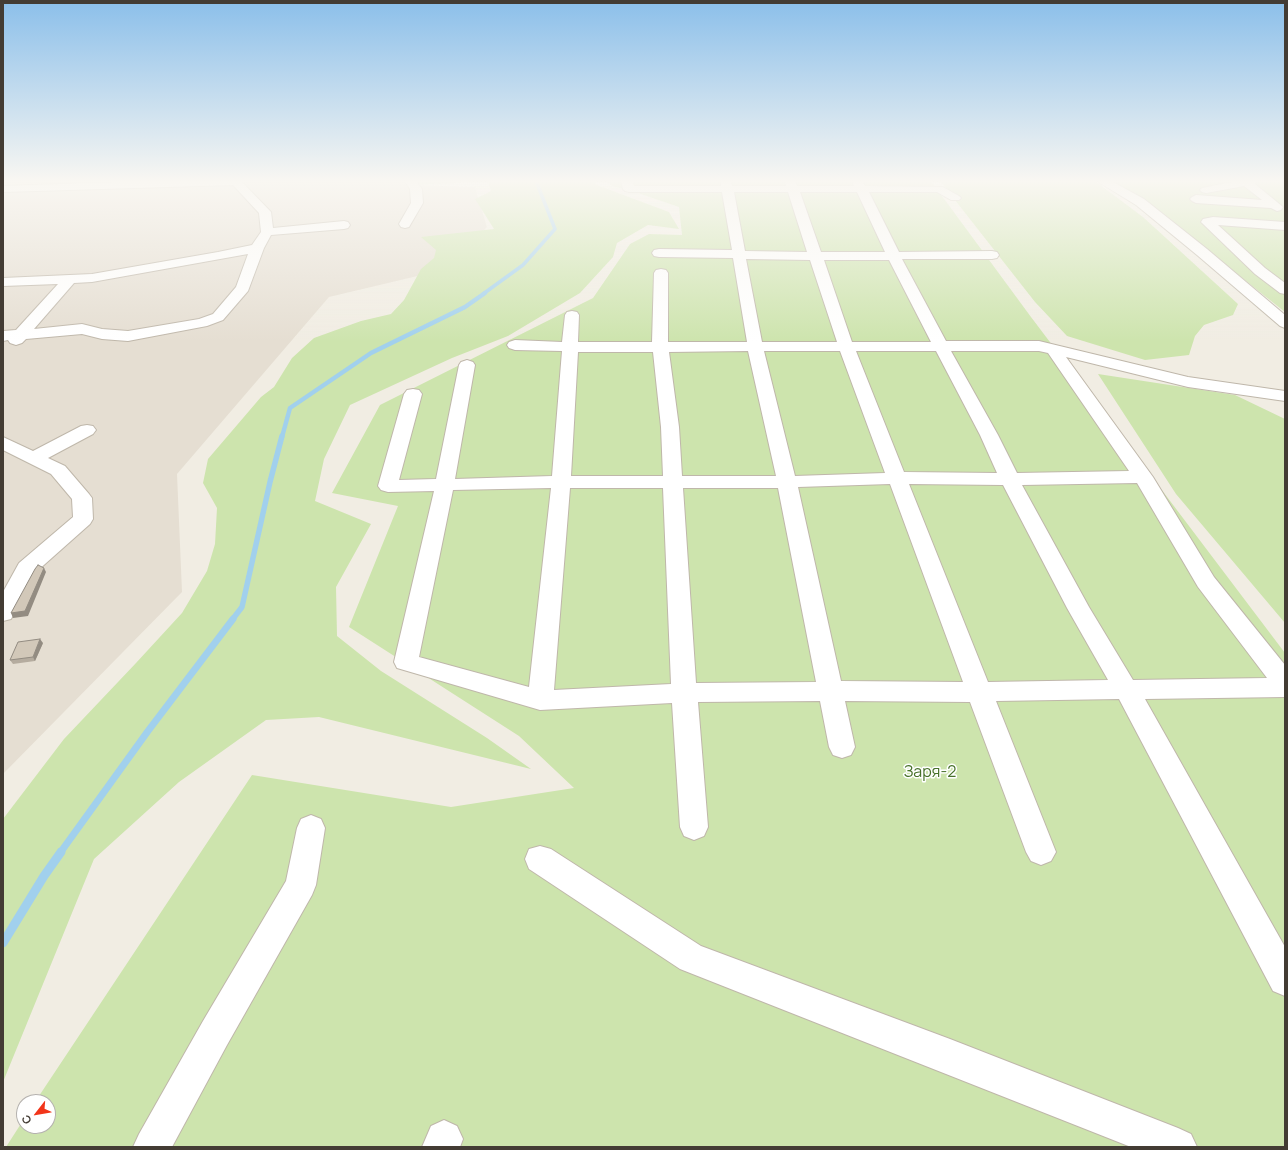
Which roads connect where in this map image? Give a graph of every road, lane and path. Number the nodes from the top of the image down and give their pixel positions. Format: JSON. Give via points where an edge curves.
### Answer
{"nodes":[{"id":1,"x":264,"y":235,"type":"edge"},
{"id":2,"x":736,"y":235,"type":"edge"},
{"id":3,"x":808,"y":235,"type":"edge"},
{"id":4,"x":884,"y":235,"type":"edge"},
{"id":5,"x":1181,"y":235,"type":"edge"},
{"id":6,"x":1221,"y":235,"type":"edge"},
{"id":7,"x":257,"y":248,"type":"junction"},
{"id":8,"x":740,"y":254,"type":"junction"},
{"id":9,"x":992,"y":254,"type":"dead end"},
{"id":10,"x":894,"y":255,"type":"junction"},
{"id":11,"x":816,"y":256,"type":"junction"},
{"id":12,"x":1279,"y":269,"type":"dead end"},
{"id":13,"x":1260,"y":270,"type":"junction"},
{"id":14,"x":69,"y":280,"type":"junction"},
{"id":15,"x":3,"y":282,"type":"edge"},
{"id":16,"x":1285,"y":290,"type":"edge"},
{"id":17,"x":572,"y":315,"type":"dead end"},
{"id":18,"x":1285,"y":323,"type":"edge"},
{"id":19,"x":22,"y":335,"type":"junction"},
{"id":20,"x":3,"y":336,"type":"edge"},
{"id":21,"x":515,"y":345,"type":"dead end"},
{"id":22,"x":847,"y":346,"type":"junction"},
{"id":23,"x":941,"y":346,"type":"junction"},
{"id":24,"x":570,"y":347,"type":"junction"},
{"id":25,"x":660,"y":347,"type":"junction"},
{"id":26,"x":756,"y":347,"type":"junction"},
{"id":27,"x":1056,"y":350,"type":"junction"},
{"id":28,"x":3,"y":351,"type":"edge"},
{"id":29,"x":467,"y":365,"type":"dead end"},
{"id":30,"x":413,"y":394,"type":"dead end"},
{"id":31,"x":1285,"y":396,"type":"edge"},
{"id":32,"x":87,"y":430,"type":"dead end"},
{"id":33,"x":3,"y":443,"type":"edge"},
{"id":34,"x":33,"y":458,"type":"junction"},
{"id":35,"x":897,"y":478,"type":"junction"},
{"id":36,"x":1143,"y":478,"type":"junction"},
{"id":37,"x":1010,"y":479,"type":"junction"},
{"id":38,"x":673,"y":481,"type":"junction"},
{"id":39,"x":561,"y":482,"type":"junction"},
{"id":40,"x":786,"y":482,"type":"junction"},
{"id":41,"x":445,"y":484,"type":"junction"},
{"id":42,"x":3,"y":613,"type":"edge"},
{"id":43,"x":1285,"y":683,"type":"edge"},
{"id":44,"x":1285,"y":687,"type":"edge"},
{"id":45,"x":1126,"y":690,"type":"junction"},
{"id":46,"x":830,"y":691,"type":"junction"},
{"id":47,"x":979,"y":692,"type":"junction"},
{"id":48,"x":684,"y":693,"type":"junction"},
{"id":49,"x":540,"y":700,"type":"junction"},
{"id":50,"x":842,"y":747,"type":"dead end"},
{"id":51,"x":694,"y":827,"type":"dead end"},
{"id":52,"x":311,"y":828,"type":"dead end"},
{"id":53,"x":1041,"y":852,"type":"dead end"},
{"id":54,"x":540,"y":859,"type":"dead end"},
{"id":55,"x":1285,"y":980,"type":"edge"},
{"id":56,"x":152,"y":1147,"type":"edge"},
{"id":57,"x":1178,"y":1147,"type":"edge"}],
"edges":[{"from":1,"to":7,"type":"street"},
{"from":2,"to":8,"type":"street"},
{"from":3,"to":11,"type":"street"},
{"from":4,"to":10,"type":"street"},
{"from":5,"to":18,"type":"street"},
{"from":6,"to":13,"type":"street"},
{"from":7,"to":14,"type":"street","via":[[114,275]]},
{"from":7,"to":19,"type":"street","via":[[243,288],[218,317],[202,324],[128,336],[82,329]]},
{"from":8,"to":11,"type":"street"},
{"from":8,"to":25,"type":"street","via":[[660,263]]},
{"from":8,"to":26,"type":"street"},
{"from":9,"to":10,"type":"street"},
{"from":10,"to":11,"type":"street"},
{"from":10,"to":23,"type":"street"},
{"from":11,"to":22,"type":"street"},
{"from":12,"to":13,"type":"street"},
{"from":13,"to":16,"type":"street"},
{"from":14,"to":15,"type":"street"},
{"from":14,"to":19,"type":"street"},
{"from":17,"to":24,"type":"street"},
{"from":19,"to":20,"type":"street"},
{"from":19,"to":28,"type":"street"},
{"from":21,"to":24,"type":"street"},
{"from":22,"to":23,"type":"street"},
{"from":22,"to":26,"type":"street"},
{"from":22,"to":35,"type":"street"},
{"from":23,"to":27,"type":"street","via":[[1039,346]]},
{"from":23,"to":37,"type":"street"},
{"from":24,"to":25,"type":"street"},
{"from":24,"to":39,"type":"street"},
{"from":25,"to":26,"type":"street"},
{"from":25,"to":38,"type":"street","via":[[670,427]]},
{"from":26,"to":40,"type":"street"},
{"from":27,"to":31,"type":"street","via":[[1188,382]]},
{"from":27,"to":36,"type":"street","via":[[1056,355]]},
{"from":29,"to":41,"type":"street"},
{"from":30,"to":41,"type":"street","via":[[388,486]]},
{"from":32,"to":34,"type":"street"},
{"from":33,"to":34,"type":"street"},
{"from":34,"to":42,"type":"street","via":[[58,470],[82,498],[83,519],[27,568]]},
{"from":35,"to":37,"type":"street"},
{"from":35,"to":40,"type":"street"},
{"from":35,"to":47,"type":"street"},
{"from":36,"to":37,"type":"street"},
{"from":36,"to":43,"type":"street","via":[[1206,582]]},
{"from":37,"to":45,"type":"street","via":[[1078,608]]},
{"from":38,"to":39,"type":"street"},
{"from":38,"to":40,"type":"street"},
{"from":38,"to":48,"type":"street"},
{"from":39,"to":41,"type":"street"},
{"from":39,"to":49,"type":"street"},
{"from":40,"to":46,"type":"street"},
{"from":41,"to":49,"type":"street","via":[[406,662]]},
{"from":44,"to":45,"type":"street"},
{"from":45,"to":47,"type":"street"},
{"from":45,"to":55,"type":"street"},
{"from":46,"to":47,"type":"street"},
{"from":46,"to":48,"type":"street"},
{"from":46,"to":50,"type":"street"},
{"from":47,"to":53,"type":"street"},
{"from":48,"to":49,"type":"street"},
{"from":48,"to":51,"type":"street"},
{"from":52,"to":56,"type":"street","via":[[300,884]]},
{"from":54,"to":57,"type":"street","via":[[691,958]]}]}
